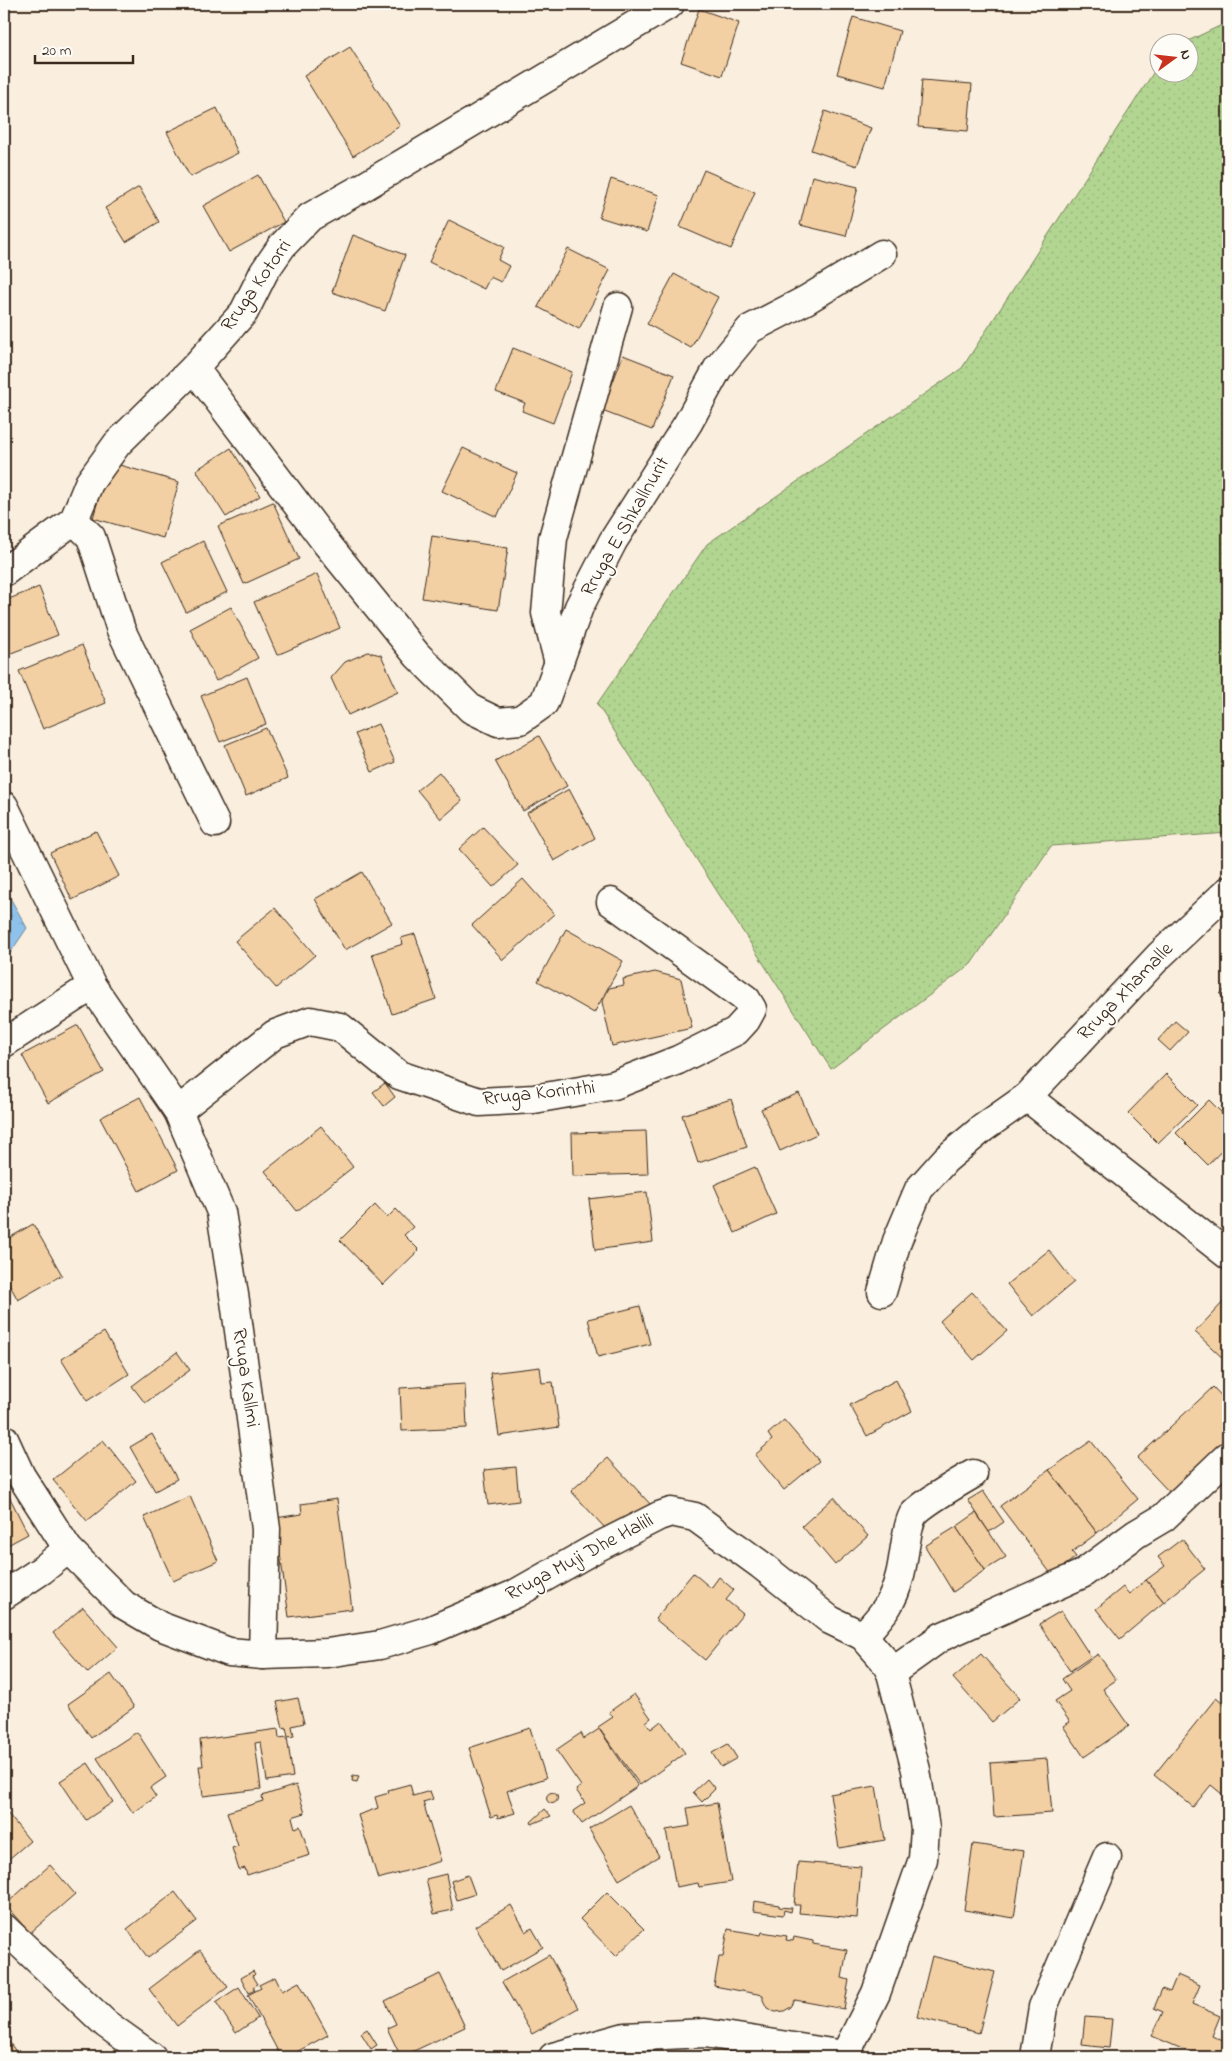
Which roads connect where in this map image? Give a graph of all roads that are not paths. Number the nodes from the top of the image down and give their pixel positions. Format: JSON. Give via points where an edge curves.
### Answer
{"nodes":[{"id":1,"x":670,"y":4,"type":"edge"},
{"id":2,"x":882,"y":254,"type":"dead end"},
{"id":3,"x":618,"y":307,"type":"dead end"},
{"id":4,"x":194,"y":368,"type":"junction"},
{"id":5,"x":74,"y":520,"type":"junction"},
{"id":6,"x":4,"y":572,"type":"edge"},
{"id":7,"x":559,"y":663,"type":"junction"},
{"id":8,"x":4,"y":806,"type":"edge"},
{"id":9,"x":215,"y":823,"type":"dead end"},
{"id":10,"x":1228,"y":891,"type":"edge"},
{"id":11,"x":612,"y":902,"type":"dead end"},
{"id":12,"x":92,"y":986,"type":"junction"},
{"id":13,"x":4,"y":1043,"type":"edge"},
{"id":14,"x":1027,"y":1096,"type":"junction"},
{"id":15,"x":178,"y":1111,"type":"junction"},
{"id":16,"x":1228,"y":1256,"type":"edge"},
{"id":17,"x":882,"y":1292,"type":"dead end"},
{"id":18,"x":4,"y":1439,"type":"edge"},
{"id":19,"x":1228,"y":1456,"type":"edge"},
{"id":20,"x":973,"y":1474,"type":"dead end"},
{"id":21,"x":68,"y":1549,"type":"junction"},
{"id":22,"x":4,"y":1595,"type":"edge"},
{"id":23,"x":864,"y":1636,"type":"junction"},
{"id":24,"x":263,"y":1655,"type":"junction"},
{"id":25,"x":891,"y":1673,"type":"junction"},
{"id":26,"x":1107,"y":1857,"type":"dead end"},
{"id":27,"x":4,"y":1928,"type":"edge"},
{"id":28,"x":844,"y":2056,"type":"edge"},
{"id":29,"x":152,"y":2057,"type":"edge"},
{"id":30,"x":553,"y":2057,"type":"edge"},
{"id":31,"x":1035,"y":2057,"type":"edge"}],
"edges":[{"from":1,"to":4,"type":"street","name":"Rruga Kotorri","via":[[310,217],[282,246],[264,272],[244,312]]},
{"from":2,"to":7,"type":"street","name":"Rruga E Shkallnurit","via":[[750,329],[718,368],[688,423],[613,541],[579,607]]},
{"from":3,"to":7,"type":"street","via":[[553,538],[546,613]]},
{"from":4,"to":5,"type":"street","name":"Rruga Kotorri","via":[[117,444],[89,483]]},
{"from":4,"to":7,"type":"street","name":"Rruga E Shkallnurit","via":[[327,544],[417,655],[471,709],[498,722],[520,720],[544,703]]},
{"from":5,"to":6,"type":"street"},
{"from":5,"to":9,"type":"street","via":[[91,537],[121,630]]},
{"from":8,"to":12,"type":"street","name":"Rruga Kallmi"},
{"from":10,"to":14,"type":"street","name":"Rruga Xhamalle","via":[[1159,956]]},
{"from":11,"to":15,"type":"street","name":"Rruga Korinthi","via":[[746,999],[752,1009],[746,1020],[736,1030],[678,1060],[614,1085],[534,1099],[479,1102],[399,1074],[340,1027],[310,1021],[276,1034]]},
{"from":12,"to":13,"type":"street"},
{"from":12,"to":15,"type":"street","name":"Rruga Kallmi"},
{"from":14,"to":16,"type":"street"},
{"from":14,"to":17,"type":"street","name":"Rruga Xhamalle","via":[[946,1159],[919,1189],[897,1241]]},
{"from":15,"to":24,"type":"street","name":"Rruga Kallmi","via":[[221,1212],[235,1301],[266,1529]]},
{"from":18,"to":21,"type":"street","name":"Rruga Muji Dhe Halili","via":[[21,1476]]},
{"from":19,"to":25,"type":"street","via":[[1163,1518],[1082,1574],[941,1637]]},
{"from":20,"to":23,"type":"street","via":[[914,1515],[900,1576],[889,1606]]},
{"from":21,"to":22,"type":"street"},
{"from":21,"to":24,"type":"street","name":"Rruga Muji Dhe Halili","via":[[124,1605],[160,1626],[229,1652]]},
{"from":23,"to":24,"type":"street","name":"Rruga Muji Dhe Halili","via":[[830,1620],[695,1517],[671,1512],[596,1548],[515,1594],[431,1630],[362,1648],[327,1653]]},
{"from":23,"to":25,"type":"street","name":"Rruga Muji Dhe Halili"},
{"from":25,"to":28,"type":"street","name":"Rruga Muji Dhe Halili","via":[[916,1770],[925,1828],[923,1859],[876,1993]]},
{"from":26,"to":31,"type":"street","via":[[1043,2007]]},
{"from":27,"to":29,"type":"street","via":[[106,2024]]},
{"from":28,"to":30,"type":"street","via":[[705,2033],[625,2037]]}]}
